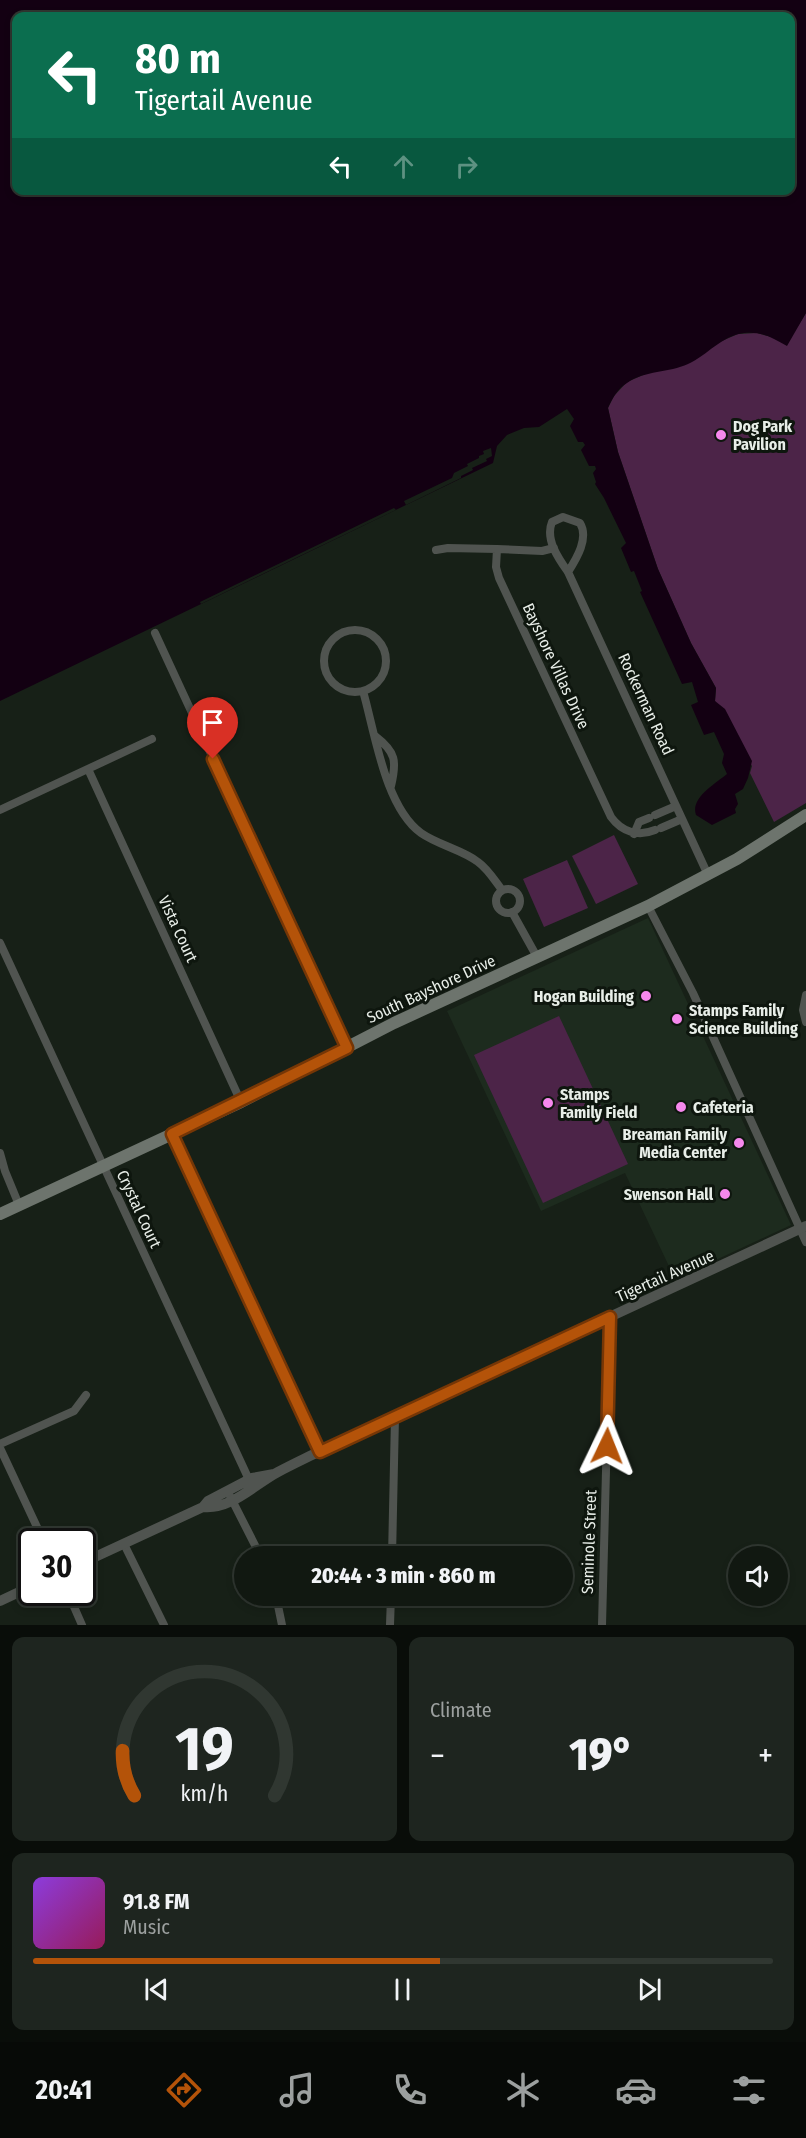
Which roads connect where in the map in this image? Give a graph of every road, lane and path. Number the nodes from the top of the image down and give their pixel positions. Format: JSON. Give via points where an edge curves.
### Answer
{"nodes":[{"id":1,"x":554,"y":548,"type":"junction"},
{"id":2,"x":496,"y":549,"type":"junction"},
{"id":3,"x":436,"y":550,"type":"dead end"},
{"id":4,"x":568,"y":572,"type":"junction"},
{"id":5,"x":155,"y":633,"type":"dead end"},
{"id":6,"x":363,"y":692,"type":"junction"},
{"id":7,"x":375,"y":736,"type":"junction"},
{"id":8,"x":152,"y":740,"type":"dead end"},
{"id":9,"x":88,"y":769,"type":"junction"},
{"id":10,"x":391,"y":786,"type":"junction"},
{"id":11,"x":676,"y":806,"type":"junction"},
{"id":12,"x":0,"y":810,"type":"edge"},
{"id":13,"x":806,"y":815,"type":"edge"},
{"id":14,"x":682,"y":819,"type":"junction"},
{"id":15,"x":634,"y":834,"type":"junction"},
{"id":16,"x":708,"y":875,"type":"junction"},
{"id":17,"x":502,"y":890,"type":"junction"},
{"id":18,"x":648,"y":906,"type":"junction"},
{"id":19,"x":512,"y":912,"type":"junction"},
{"id":20,"x":0,"y":943,"type":"edge"},
{"id":21,"x":537,"y":957,"type":"junction"},
{"id":22,"x":806,"y":995,"type":"edge"},
{"id":23,"x":806,"y":1022,"type":"edge"},
{"id":24,"x":347,"y":1048,"type":"junction"},
{"id":25,"x":241,"y":1101,"type":"junction"},
{"id":26,"x":172,"y":1134,"type":"junction"},
{"id":27,"x":0,"y":1153,"type":"edge"},
{"id":28,"x":103,"y":1166,"type":"junction"},
{"id":29,"x":19,"y":1205,"type":"junction"},
{"id":30,"x":0,"y":1214,"type":"edge"},
{"id":31,"x":803,"y":1228,"type":"edge"},
{"id":32,"x":806,"y":1242,"type":"edge"},
{"id":33,"x":610,"y":1317,"type":"junction"},
{"id":34,"x":86,"y":1395,"type":"dead end"},
{"id":35,"x":395,"y":1417,"type":"junction"},
{"id":36,"x":0,"y":1446,"type":"edge"},
{"id":37,"x":320,"y":1452,"type":"junction"},
{"id":38,"x":251,"y":1483,"type":"junction"},
{"id":39,"x":231,"y":1496,"type":"junction"},
{"id":40,"x":38,"y":1528,"type":"edge"},
{"id":41,"x":124,"y":1544,"type":"junction"},
{"id":42,"x":256,"y":1546,"type":"edge"},
{"id":43,"x":392,"y":1546,"type":"edge"},
{"id":44,"x":96,"y":1557,"type":"edge"},
{"id":45,"x":18,"y":1593,"type":"edge"},
{"id":46,"x":0,"y":1601,"type":"edge"},
{"id":47,"x":74,"y":1606,"type":"edge"},
{"id":48,"x":278,"y":1606,"type":"edge"},
{"id":49,"x":391,"y":1606,"type":"edge"},
{"id":50,"x":82,"y":1625,"type":"edge"},
{"id":51,"x":164,"y":1625,"type":"edge"},
{"id":52,"x":282,"y":1625,"type":"edge"},
{"id":53,"x":390,"y":1625,"type":"edge"},
{"id":54,"x":602,"y":1625,"type":"edge"}],
"edges":[{"from":1,"to":2,"type":"street"},
{"from":1,"to":4,"type":"street","name":"Rockerman Road"},
{"from":1,"to":4,"type":"street","via":[[549,534],[552,522],[563,517],[580,523],[583,538]]},
{"from":2,"to":3,"type":"street"},
{"from":2,"to":15,"type":"street","name":"Bayshore Villas Drive","via":[[496,567],[502,584],[591,778],[613,821]]},
{"from":4,"to":11,"type":"street","name":"Rockerman Road"},
{"from":5,"to":24,"type":"street"},
{"from":6,"to":6,"type":"street","via":[[383,676],[385,653],[371,635],[360,630],[348,631],[328,644],[323,656],[324,669],[339,688]]},
{"from":6,"to":7,"type":"street"},
{"from":7,"to":10,"type":"street"},
{"from":7,"to":10,"type":"street","via":[[393,755]]},
{"from":8,"to":9,"type":"street"},
{"from":9,"to":12,"type":"street"},
{"from":9,"to":25,"type":"street","name":"Vista Court"},
{"from":10,"to":17,"type":"street","via":[[401,809],[417,830],[478,862]]},
{"from":11,"to":14,"type":"street","name":"Rockerman Road"},
{"from":11,"to":15,"type":"street","via":[[639,822]]},
{"from":13,"to":16,"type":"main road","name":"South Bayshore Drive"},
{"from":14,"to":15,"type":"street","via":[[645,834]]},
{"from":14,"to":16,"type":"street","name":"Rockerman Road"},
{"from":16,"to":18,"type":"main road","name":"South Bayshore Drive"},
{"from":17,"to":19,"type":"street","via":[[495,899],[497,907]]},
{"from":17,"to":19,"type":"street","via":[[518,894],[519,904]]},
{"from":18,"to":21,"type":"main road","name":"South Bayshore Drive"},
{"from":18,"to":31,"type":"street"},
{"from":19,"to":21,"type":"street"},
{"from":20,"to":28,"type":"street","name":"Crystal Court"},
{"from":21,"to":24,"type":"main road","name":"South Bayshore Drive"},
{"from":22,"to":23,"type":"street"},
{"from":24,"to":25,"type":"main road","name":"South Bayshore Drive"},
{"from":25,"to":26,"type":"main road","name":"South Bayshore Drive"},
{"from":26,"to":28,"type":"main road","name":"South Bayshore Drive"},
{"from":26,"to":37,"type":"street"},
{"from":27,"to":29,"type":"street"},
{"from":28,"to":29,"type":"main road","name":"South Bayshore Drive"},
{"from":28,"to":38,"type":"street","name":"Crystal Court"},
{"from":29,"to":30,"type":"main road","name":"South Bayshore Drive"},
{"from":31,"to":32,"type":"street"},
{"from":31,"to":33,"type":"street","name":"Tigertail Avenue"},
{"from":33,"to":35,"type":"street","name":"Tigertail Avenue"},
{"from":33,"to":54,"type":"street","name":"Seminole Street"},
{"from":34,"to":36,"type":"street","via":[[74,1411]]},
{"from":35,"to":37,"type":"street","name":"Tigertail Avenue"},
{"from":35,"to":43,"type":"street"},
{"from":36,"to":40,"type":"street"},
{"from":37,"to":38,"type":"street","name":"Tigertail Avenue"},
{"from":38,"to":39,"type":"street","name":"Tigertail Avenue"},
{"from":39,"to":41,"type":"street","name":"Tigertail Avenue","via":[[220,1506],[203,1507]]},
{"from":39,"to":42,"type":"street"},
{"from":41,"to":44,"type":"street","name":"Tigertail Avenue"},
{"from":41,"to":51,"type":"street"},
{"from":45,"to":46,"type":"street"},
{"from":47,"to":50,"type":"street"},
{"from":48,"to":52,"type":"street"},
{"from":49,"to":53,"type":"street"}]}
